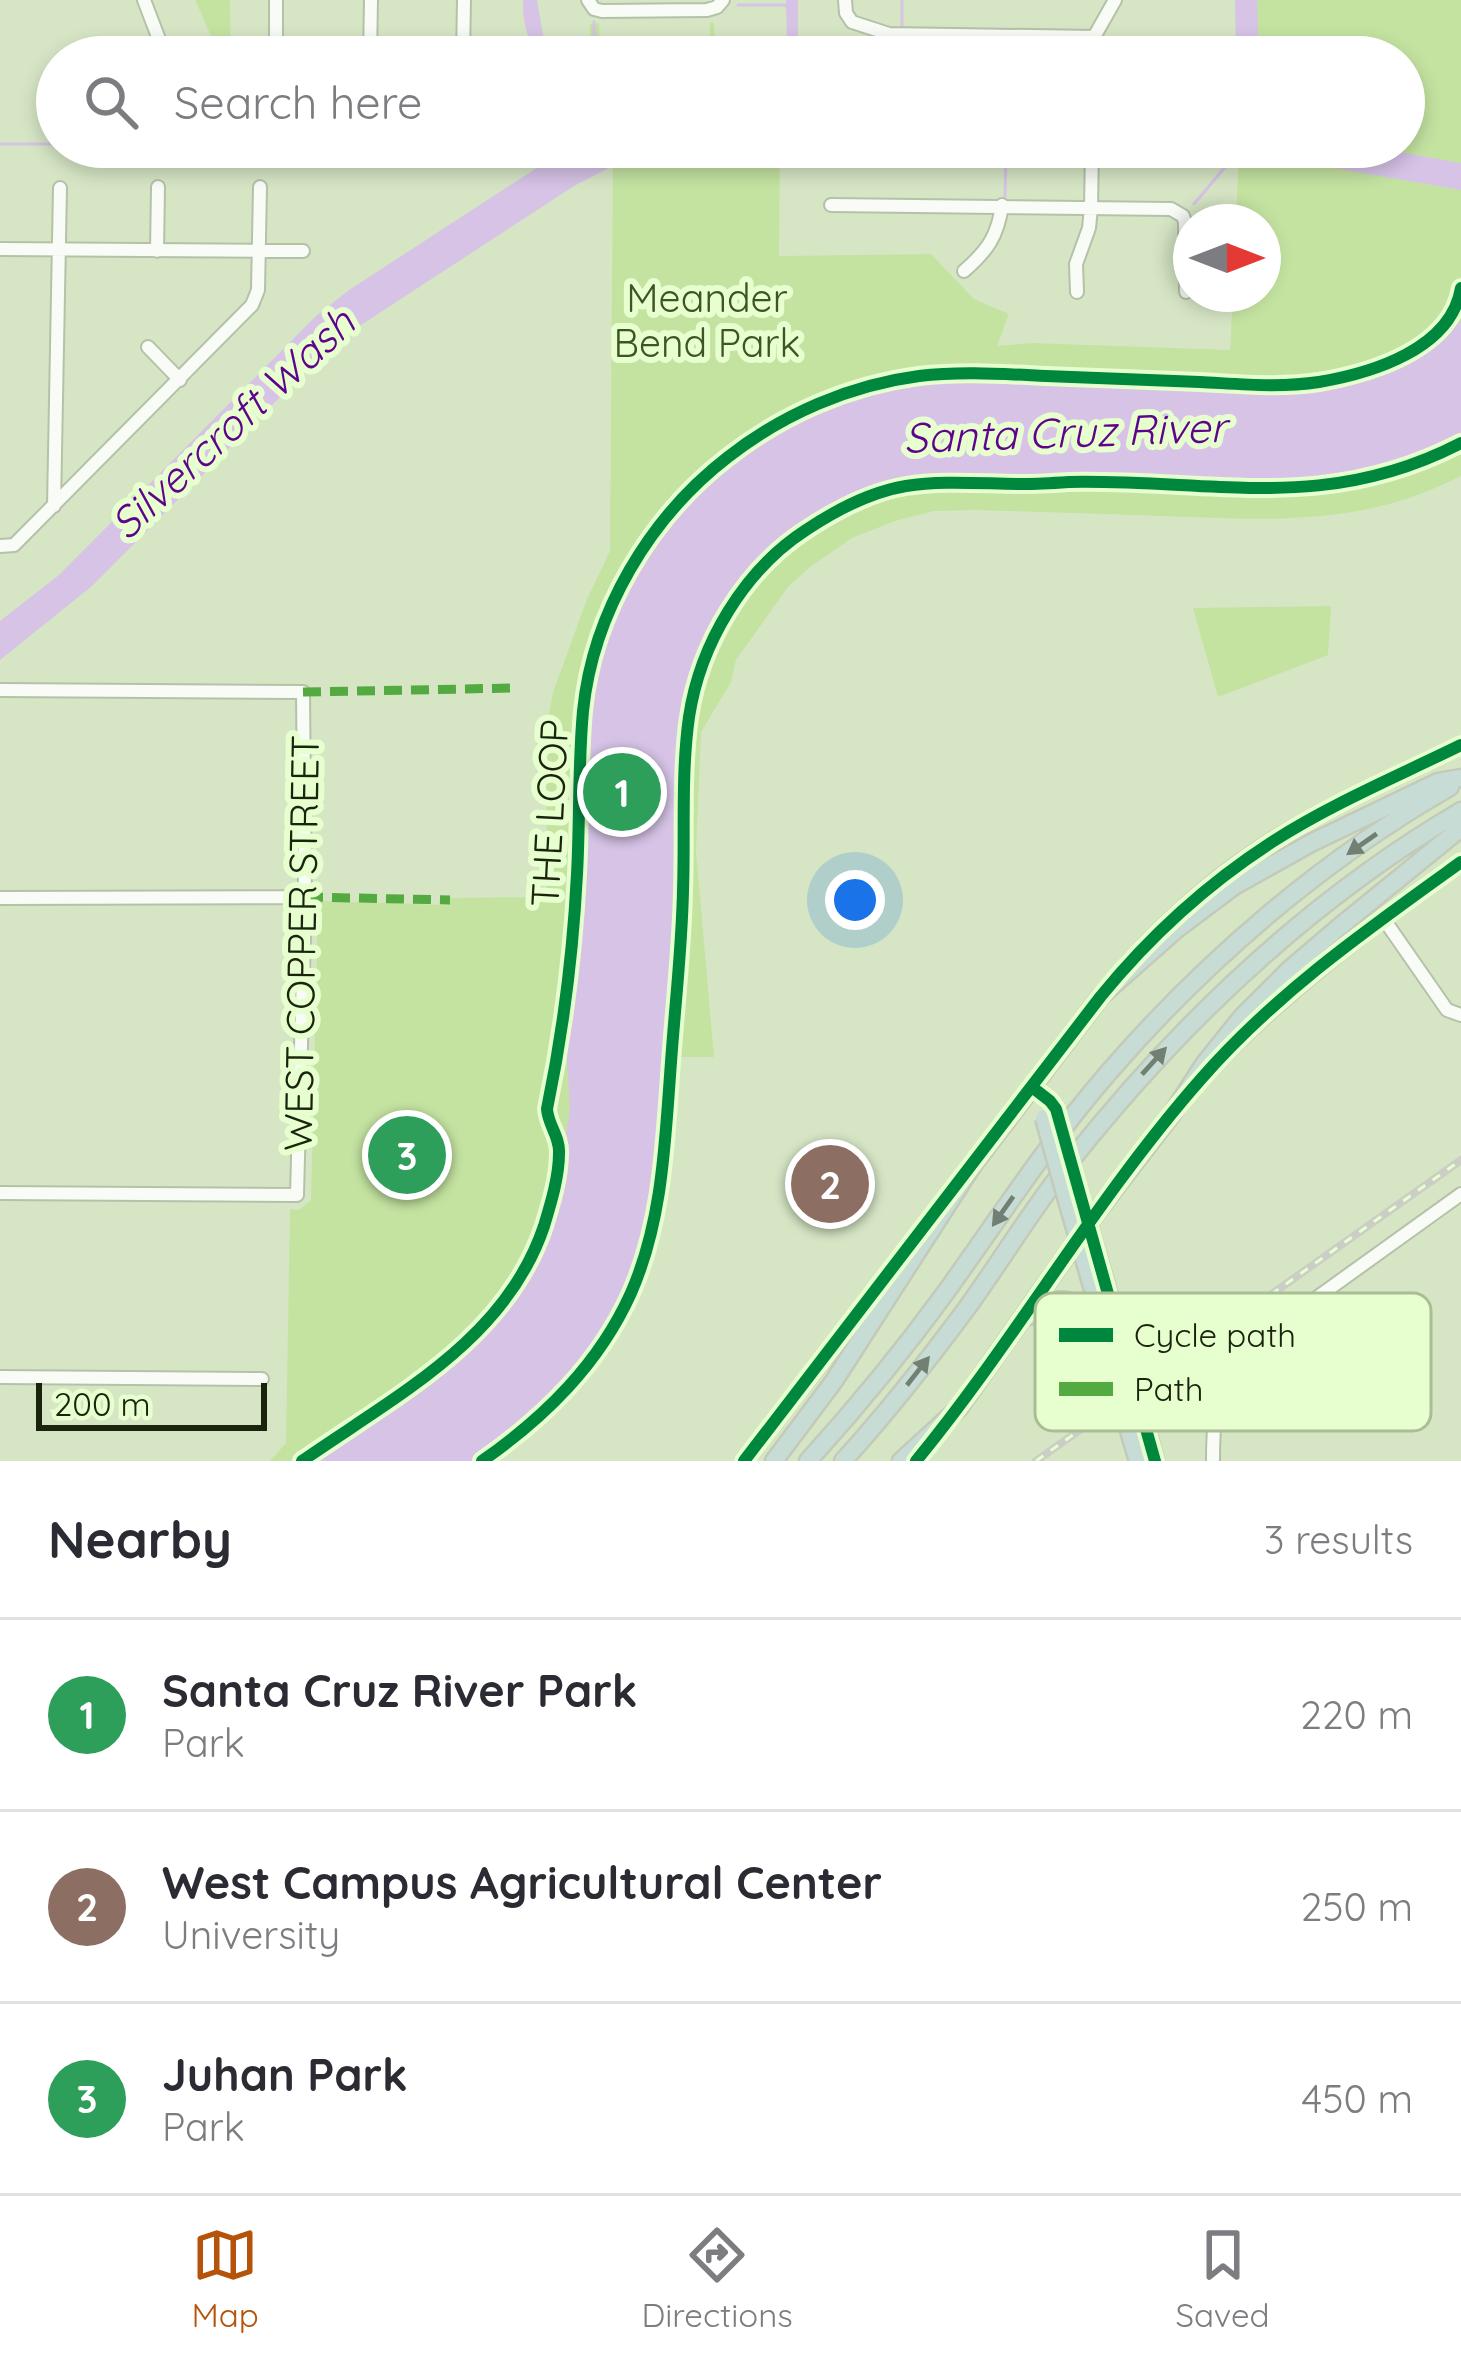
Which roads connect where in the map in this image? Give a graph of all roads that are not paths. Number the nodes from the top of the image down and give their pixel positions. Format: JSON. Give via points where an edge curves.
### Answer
{"nodes":[{"id":1,"x":144,"y":0,"type":"edge"},
{"id":2,"x":276,"y":0,"type":"edge"},
{"id":3,"x":371,"y":0,"type":"edge"},
{"id":4,"x":464,"y":0,"type":"edge"},
{"id":5,"x":845,"y":0,"type":"edge"},
{"id":6,"x":1115,"y":0,"type":"edge"},
{"id":7,"x":588,"y":4,"type":"edge"},
{"id":8,"x":723,"y":4,"type":"edge"},
{"id":9,"x":158,"y":36,"type":"edge"},
{"id":10,"x":276,"y":36,"type":"edge"},
{"id":11,"x":370,"y":36,"type":"edge"},
{"id":12,"x":464,"y":36,"type":"edge"},
{"id":13,"x":1026,"y":36,"type":"edge"},
{"id":14,"x":1095,"y":36,"type":"edge"},
{"id":15,"x":1092,"y":168,"type":"edge"},
{"id":16,"x":260,"y":187,"type":"dead end"},
{"id":17,"x":60,"y":188,"type":"dead end"},
{"id":18,"x":158,"y":188,"type":"dead end"},
{"id":19,"x":831,"y":205,"type":"dead end"},
{"id":20,"x":1002,"y":206,"type":"junction"},
{"id":21,"x":1091,"y":208,"type":"junction"},
{"id":22,"x":1173,"y":210,"type":"edge"},
{"id":23,"x":0,"y":249,"type":"edge"},
{"id":24,"x":260,"y":249,"type":"junction"},
{"id":25,"x":58,"y":250,"type":"junction"},
{"id":26,"x":157,"y":250,"type":"junction"},
{"id":27,"x":303,"y":250,"type":"dead end"},
{"id":28,"x":964,"y":271,"type":"dead end"},
{"id":29,"x":1077,"y":292,"type":"dead end"},
{"id":30,"x":148,"y":347,"type":"dead end"},
{"id":31,"x":180,"y":380,"type":"junction"},
{"id":32,"x":54,"y":506,"type":"junction"},
{"id":33,"x":0,"y":546,"type":"edge"},
{"id":34,"x":0,"y":691,"type":"edge"},
{"id":35,"x":1461,"y":745,"type":"edge"},
{"id":36,"x":1461,"y":780,"type":"edge"},
{"id":37,"x":1461,"y":811,"type":"edge"},
{"id":38,"x":1461,"y":828,"type":"edge"},
{"id":39,"x":1461,"y":862,"type":"edge"},
{"id":40,"x":305,"y":897,"type":"junction"},
{"id":41,"x":0,"y":898,"type":"edge"},
{"id":42,"x":1383,"y":918,"type":"junction"},
{"id":43,"x":1101,"y":996,"type":"junction"},
{"id":44,"x":1461,"y":1015,"type":"edge"},
{"id":45,"x":1032,"y":1087,"type":"junction"},
{"id":46,"x":1172,"y":1114,"type":"junction"},
{"id":47,"x":973,"y":1166,"type":"junction"},
{"id":48,"x":0,"y":1193,"type":"edge"},
{"id":49,"x":1461,"y":1194,"type":"edge"},
{"id":50,"x":1083,"y":1232,"type":"junction"},
{"id":51,"x":1040,"y":1293,"type":"edge"},
{"id":52,"x":1096,"y":1293,"type":"edge"},
{"id":53,"x":1100,"y":1293,"type":"edge"},
{"id":54,"x":1323,"y":1293,"type":"edge"},
{"id":55,"x":1035,"y":1300,"type":"edge"},
{"id":56,"x":1035,"y":1311,"type":"edge"},
{"id":57,"x":1001,"y":1348,"type":"junction"},
{"id":58,"x":0,"y":1377,"type":"edge"},
{"id":59,"x":262,"y":1378,"type":"dead end"},
{"id":60,"x":959,"y":1408,"type":"junction"},
{"id":61,"x":1136,"y":1431,"type":"edge"},
{"id":62,"x":1141,"y":1431,"type":"edge"},
{"id":63,"x":744,"y":1461,"type":"edge"},
{"id":64,"x":774,"y":1461,"type":"edge"},
{"id":65,"x":808,"y":1461,"type":"edge"},
{"id":66,"x":843,"y":1461,"type":"edge"},
{"id":67,"x":901,"y":1461,"type":"edge"},
{"id":68,"x":916,"y":1461,"type":"edge"},
{"id":69,"x":1138,"y":1461,"type":"edge"},
{"id":70,"x":1155,"y":1461,"type":"edge"}],
"edges":[{"from":1,"to":9,"type":"street"},
{"from":2,"to":10,"type":"street"},
{"from":3,"to":11,"type":"street"},
{"from":4,"to":12,"type":"street"},
{"from":5,"to":13,"type":"street","via":[[846,18],[889,34]]},
{"from":6,"to":14,"type":"street"},
{"from":7,"to":8,"type":"street"},
{"from":15,"to":21,"type":"street"},
{"from":16,"to":24,"type":"street"},
{"from":17,"to":25,"type":"street"},
{"from":18,"to":26,"type":"street"},
{"from":19,"to":20,"type":"street"},
{"from":20,"to":21,"type":"street"},
{"from":20,"to":28,"type":"street","via":[[989,248]]},
{"from":21,"to":22,"type":"street"},
{"from":21,"to":29,"type":"street"},
{"from":23,"to":25,"type":"street"},
{"from":24,"to":26,"type":"street"},
{"from":24,"to":27,"type":"street"},
{"from":24,"to":31,"type":"street","via":[[253,304]]},
{"from":25,"to":26,"type":"street"},
{"from":25,"to":32,"type":"street"},
{"from":30,"to":31,"type":"street"},
{"from":31,"to":32,"type":"street"},
{"from":32,"to":33,"type":"street","via":[[14,545]]},
{"from":34,"to":40,"type":"street","name":"WEST COPPER STREET","via":[[303,692]]},
{"from":35,"to":43,"type":"main road","via":[[1243,862],[1191,901]]},
{"from":36,"to":43,"type":"highway","via":[[1438,782],[1264,868],[1193,916]]},
{"from":36,"to":65,"type":"highway","one_way":true,"via":[[1350,852],[1175,1001],[1079,1109],[900,1353]]},
{"from":66,"to":37,"type":"highway","one_way":true,"via":[[1169,1045],[1288,933]]},
{"from":38,"to":46,"type":"highway","via":[[1273,986],[1217,1047]]},
{"from":39,"to":42,"type":"main road"},
{"from":40,"to":41,"type":"street"},
{"from":40,"to":48,"type":"street","name":"WEST COPPER STREET","via":[[297,1195]]},
{"from":42,"to":44,"type":"street","via":[[1447,1010]]},
{"from":42,"to":46,"type":"main road","via":[[1257,1020]]},
{"from":43,"to":45,"type":"highway"},
{"from":45,"to":47,"type":"highway"},
{"from":45,"to":50,"type":"highway","bridge":true,"via":[[1049,1111]]},
{"from":46,"to":50,"type":"highway"},
{"from":47,"to":63,"type":"main road"},
{"from":47,"to":64,"type":"highway"},
{"from":49,"to":54,"type":"street"},
{"from":50,"to":51,"type":"highway"},
{"from":50,"to":52,"type":"highway"},
{"from":50,"to":53,"type":"highway"},
{"from":55,"to":57,"type":"highway"},
{"from":56,"to":57,"type":"highway"},
{"from":57,"to":60,"type":"highway"},
{"from":58,"to":59,"type":"street"},
{"from":60,"to":67,"type":"highway"},
{"from":60,"to":68,"type":"main road"},
{"from":61,"to":69,"type":"highway"},
{"from":62,"to":70,"type":"highway"}]}
